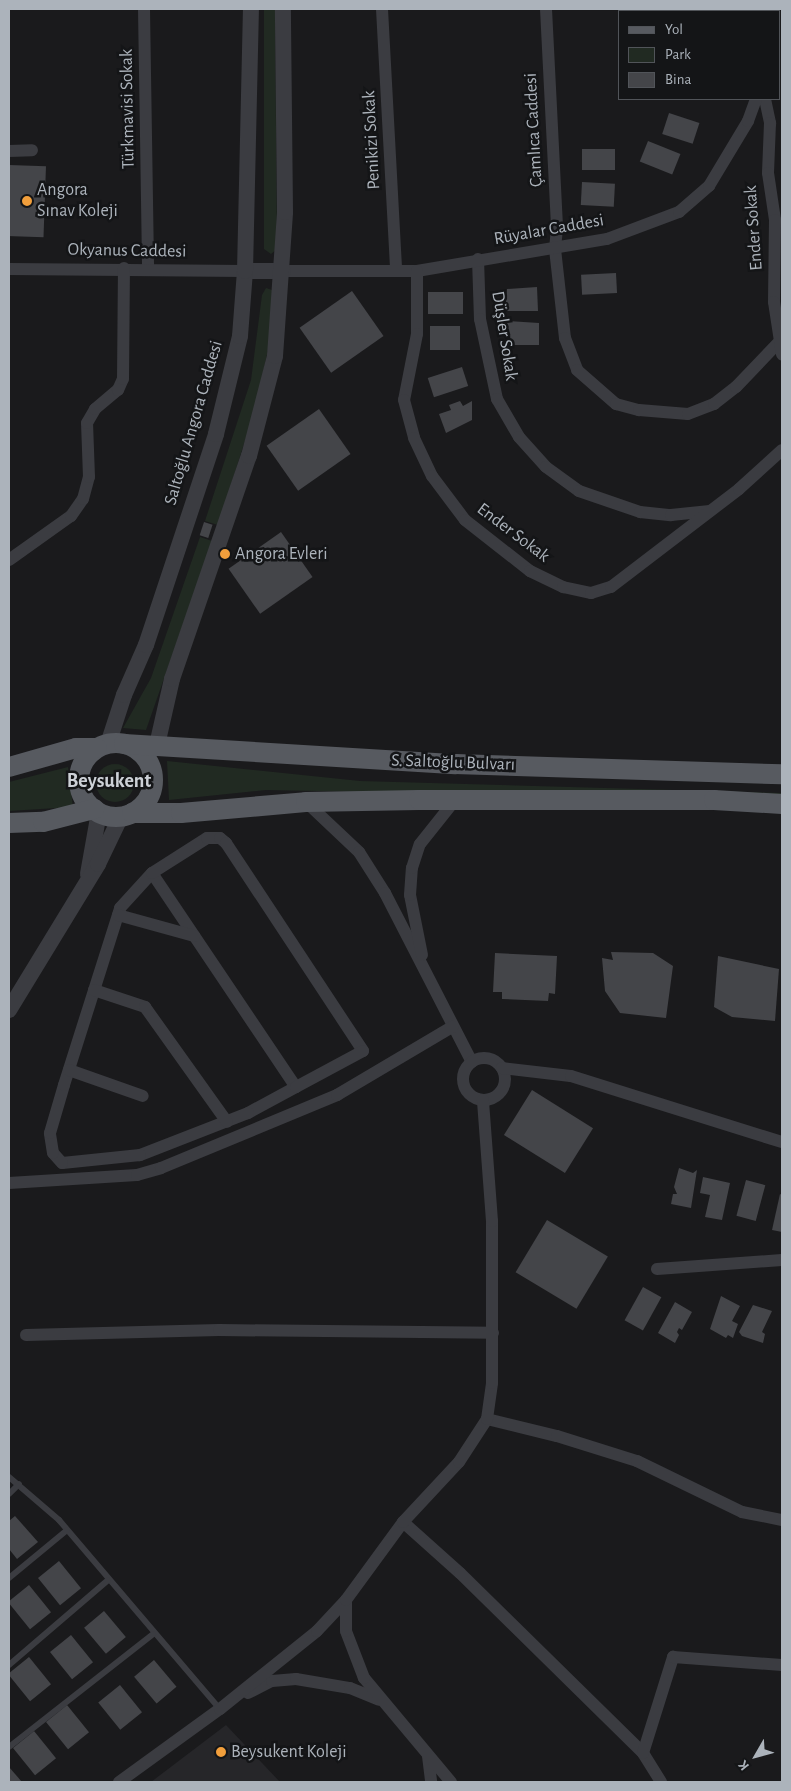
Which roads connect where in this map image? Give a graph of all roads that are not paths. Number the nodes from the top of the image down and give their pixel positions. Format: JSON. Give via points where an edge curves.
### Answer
{"nodes":[{"id":1,"x":144,"y":9,"type":"edge"},
{"id":2,"x":250,"y":9,"type":"edge"},
{"id":3,"x":282,"y":9,"type":"edge"},
{"id":4,"x":382,"y":9,"type":"edge"},
{"id":5,"x":546,"y":9,"type":"edge"},
{"id":6,"x":756,"y":100,"type":"edge"},
{"id":7,"x":765,"y":100,"type":"edge"},
{"id":8,"x":32,"y":150,"type":"dead end"},
{"id":9,"x":9,"y":151,"type":"edge"},
{"id":10,"x":555,"y":249,"type":"junction"},
{"id":11,"x":478,"y":259,"type":"junction"},
{"id":12,"x":124,"y":268,"type":"junction"},
{"id":13,"x":148,"y":268,"type":"junction"},
{"id":14,"x":9,"y":269,"type":"edge"},
{"id":15,"x":396,"y":270,"type":"junction"},
{"id":16,"x":245,"y":271,"type":"junction"},
{"id":17,"x":283,"y":271,"type":"junction"},
{"id":18,"x":417,"y":271,"type":"junction"},
{"id":19,"x":779,"y":342,"type":"junction"},
{"id":20,"x":782,"y":354,"type":"edge"},
{"id":21,"x":782,"y":450,"type":"edge"},
{"id":22,"x":710,"y":511,"type":"junction"},
{"id":23,"x":9,"y":560,"type":"edge"},
{"id":24,"x":157,"y":744,"type":"junction"},
{"id":25,"x":110,"y":745,"type":"junction"},
{"id":26,"x":9,"y":767,"type":"edge"},
{"id":27,"x":782,"y":774,"type":"edge"},
{"id":28,"x":455,"y":800,"type":"junction"},
{"id":29,"x":306,"y":802,"type":"junction"},
{"id":30,"x":782,"y":804,"type":"edge"},
{"id":31,"x":96,"y":810,"type":"junction"},
{"id":32,"x":127,"y":814,"type":"junction"},
{"id":33,"x":9,"y":823,"type":"edge"},
{"id":34,"x":152,"y":873,"type":"junction"},
{"id":35,"x":87,"y":881,"type":"junction"},
{"id":36,"x":118,"y":915,"type":"junction"},
{"id":37,"x":194,"y":936,"type":"junction"},
{"id":38,"x":425,"y":970,"type":"junction"},
{"id":39,"x":94,"y":990,"type":"junction"},
{"id":40,"x":9,"y":1010,"type":"edge"},
{"id":41,"x":452,"y":1027,"type":"junction"},
{"id":42,"x":472,"y":1062,"type":"junction"},
{"id":43,"x":502,"y":1068,"type":"junction"},
{"id":44,"x":69,"y":1070,"type":"junction"},
{"id":45,"x":296,"y":1087,"type":"junction"},
{"id":46,"x":143,"y":1096,"type":"dead end"},
{"id":47,"x":483,"y":1100,"type":"junction"},
{"id":48,"x":227,"y":1122,"type":"junction"},
{"id":49,"x":782,"y":1142,"type":"edge"},
{"id":50,"x":62,"y":1163,"type":"junction"},
{"id":51,"x":60,"y":1182,"type":"junction"},
{"id":52,"x":9,"y":1183,"type":"edge"},
{"id":53,"x":782,"y":1260,"type":"edge"},
{"id":54,"x":657,"y":1269,"type":"dead end"},
{"id":55,"x":493,"y":1333,"type":"junction"},
{"id":56,"x":26,"y":1335,"type":"dead end"},
{"id":57,"x":487,"y":1419,"type":"junction"},
{"id":58,"x":9,"y":1477,"type":"edge"},
{"id":59,"x":19,"y":1484,"type":"junction"},
{"id":60,"x":9,"y":1494,"type":"edge"},
{"id":61,"x":782,"y":1520,"type":"edge"},
{"id":62,"x":403,"y":1522,"type":"junction"},
{"id":63,"x":67,"y":1530,"type":"junction"},
{"id":64,"x":9,"y":1578,"type":"edge"},
{"id":65,"x":108,"y":1580,"type":"junction"},
{"id":66,"x":346,"y":1600,"type":"junction"},
{"id":67,"x":154,"y":1634,"type":"junction"},
{"id":68,"x":9,"y":1665,"type":"edge"},
{"id":69,"x":782,"y":1665,"type":"edge"},
{"id":70,"x":379,"y":1700,"type":"junction"},
{"id":71,"x":220,"y":1709,"type":"junction"},
{"id":72,"x":9,"y":1747,"type":"edge"},
{"id":73,"x":643,"y":1753,"type":"junction"},
{"id":74,"x":428,"y":1756,"type":"junction"},
{"id":75,"x":119,"y":1782,"type":"edge"},
{"id":76,"x":431,"y":1782,"type":"edge"},
{"id":77,"x":451,"y":1782,"type":"edge"},
{"id":78,"x":661,"y":1782,"type":"edge"}],
"edges":[{"from":1,"to":13,"type":"street","name":"Türkmavisi Sokak"},
{"from":2,"to":16,"type":"street","name":"Saltoğlu Angora Caddesi"},
{"from":3,"to":17,"type":"street"},
{"from":4,"to":15,"type":"street","name":"Penikizi Sokak"},
{"from":5,"to":10,"type":"street","name":"Çamlıca Caddesi","via":[[557,227]]},
{"from":6,"to":10,"type":"street","name":"Rüyalar Caddesi","via":[[748,121],[709,186],[680,212],[607,239]]},
{"from":7,"to":19,"type":"street","name":"Ender Sokak","via":[[770,123],[768,172],[775,220],[774,302]]},
{"from":8,"to":9,"type":"street"},
{"from":10,"to":11,"type":"street","name":"Rüyalar Caddesi"},
{"from":10,"to":19,"type":"street","name":"Çamlıca Caddesi","via":[[565,338],[577,370],[616,404],[638,410],[688,414],[714,404],[736,387]]},
{"from":11,"to":18,"type":"street","name":"Rüyalar Caddesi"},
{"from":11,"to":22,"type":"street","name":"Düşler Sokak","via":[[480,319],[497,399],[519,437],[546,467],[580,491],[640,512],[671,516]]},
{"from":12,"to":13,"type":"street","name":"Okyanus Caddesi"},
{"from":12,"to":14,"type":"street","name":"Okyanus Caddesi"},
{"from":12,"to":23,"type":"street","via":[[123,379],[118,390],[95,409],[87,423],[89,477],[83,499],[71,516]]},
{"from":13,"to":16,"type":"street","name":"Okyanus Caddesi"},
{"from":15,"to":17,"type":"street","name":"Rüyalar Caddesi"},
{"from":15,"to":18,"type":"street","name":"Rüyalar Caddesi"},
{"from":16,"to":17,"type":"street"},
{"from":16,"to":25,"type":"street","name":"Saltoğlu Angora Caddesi","via":[[240,336],[225,402],[149,636],[124,695]]},
{"from":17,"to":24,"type":"street","via":[[278,336],[268,385],[249,456],[172,680]]},
{"from":18,"to":22,"type":"street","name":"Ender Sokak","via":[[416,334],[404,400],[414,438],[432,476],[465,520],[530,571],[563,587],[591,593],[610,588]]},
{"from":19,"to":20,"type":"street","name":"Ender Sokak"},
{"from":21,"to":22,"type":"street","name":"Ender Sokak","via":[[739,490]]},
{"from":24,"to":25,"type":"main road","name":"S. Saltoğlu Bulvarı"},
{"from":24,"to":27,"type":"main road","name":"S. Saltoğlu Bulvarı","via":[[276,755],[455,764]]},
{"from":25,"to":26,"type":"main road","name":"S. Saltoğlu Bulvarı","via":[[76,748]]},
{"from":25,"to":31,"type":"main road","via":[[84,762],[80,778],[83,795]]},
{"from":25,"to":32,"type":"main road","via":[[144,754],[154,778],[149,796]]},
{"from":28,"to":29,"type":"main road","name":"S. Saltoğlu Bulvarı"},
{"from":28,"to":30,"type":"main road","name":"S. Saltoğlu Bulvarı","via":[[714,800]]},
{"from":28,"to":38,"type":"street","via":[[420,844],[412,868],[410,895]]},
{"from":29,"to":32,"type":"main road","name":"S. Saltoğlu Bulvarı","via":[[181,813]]},
{"from":29,"to":38,"type":"street","via":[[359,852],[385,893]]},
{"from":31,"to":32,"type":"main road"},
{"from":31,"to":33,"type":"main road","via":[[43,822]]},
{"from":31,"to":35,"type":"street"},
{"from":32,"to":35,"type":"street"},
{"from":34,"to":36,"type":"street","via":[[120,908]]},
{"from":34,"to":37,"type":"street"},
{"from":34,"to":45,"type":"street","via":[[207,838],[220,838],[226,843],[363,1051]]},
{"from":35,"to":40,"type":"street"},
{"from":36,"to":37,"type":"street"},
{"from":36,"to":39,"type":"street"},
{"from":37,"to":45,"type":"street"},
{"from":38,"to":41,"type":"street"},
{"from":39,"to":44,"type":"street"},
{"from":39,"to":48,"type":"street","via":[[145,1007]]},
{"from":41,"to":42,"type":"street"},
{"from":41,"to":51,"type":"street","via":[[337,1095],[188,1158],[137,1175]]},
{"from":42,"to":43,"type":"street","via":[[492,1059]]},
{"from":42,"to":47,"type":"street","via":[[464,1074],[466,1088]]},
{"from":43,"to":47,"type":"street","via":[[505,1080],[500,1092]]},
{"from":43,"to":49,"type":"street","via":[[571,1076]]},
{"from":44,"to":46,"type":"street"},
{"from":44,"to":50,"type":"street","via":[[50,1133],[53,1153]]},
{"from":45,"to":48,"type":"street"},
{"from":47,"to":55,"type":"street","via":[[492,1221]]},
{"from":48,"to":50,"type":"street","via":[[140,1155]]},
{"from":50,"to":51,"type":"street"},
{"from":51,"to":52,"type":"street"},
{"from":53,"to":54,"type":"street"},
{"from":55,"to":56,"type":"street","via":[[219,1330]]},
{"from":55,"to":57,"type":"street"},
{"from":57,"to":61,"type":"street","via":[[557,1436],[637,1461],[742,1512]]},
{"from":57,"to":62,"type":"street","via":[[459,1462]]},
{"from":58,"to":59,"type":"lane"},
{"from":59,"to":60,"type":"lane"},
{"from":59,"to":63,"type":"lane"},
{"from":62,"to":66,"type":"street"},
{"from":62,"to":73,"type":"street","via":[[460,1573]]},
{"from":63,"to":64,"type":"lane"},
{"from":63,"to":65,"type":"lane"},
{"from":65,"to":67,"type":"lane"},
{"from":65,"to":68,"type":"lane"},
{"from":66,"to":70,"type":"street","via":[[346,1631],[355,1660]]},
{"from":66,"to":71,"type":"street","via":[[317,1631]]},
{"from":67,"to":71,"type":"lane"},
{"from":67,"to":72,"type":"lane"},
{"from":69,"to":73,"type":"street","via":[[673,1657]]},
{"from":70,"to":71,"type":"street","via":[[350,1688],[296,1679],[272,1681]]},
{"from":70,"to":74,"type":"street"},
{"from":71,"to":75,"type":"street"},
{"from":73,"to":78,"type":"street"},
{"from":74,"to":76,"type":"street"},
{"from":74,"to":77,"type":"street"}]}
